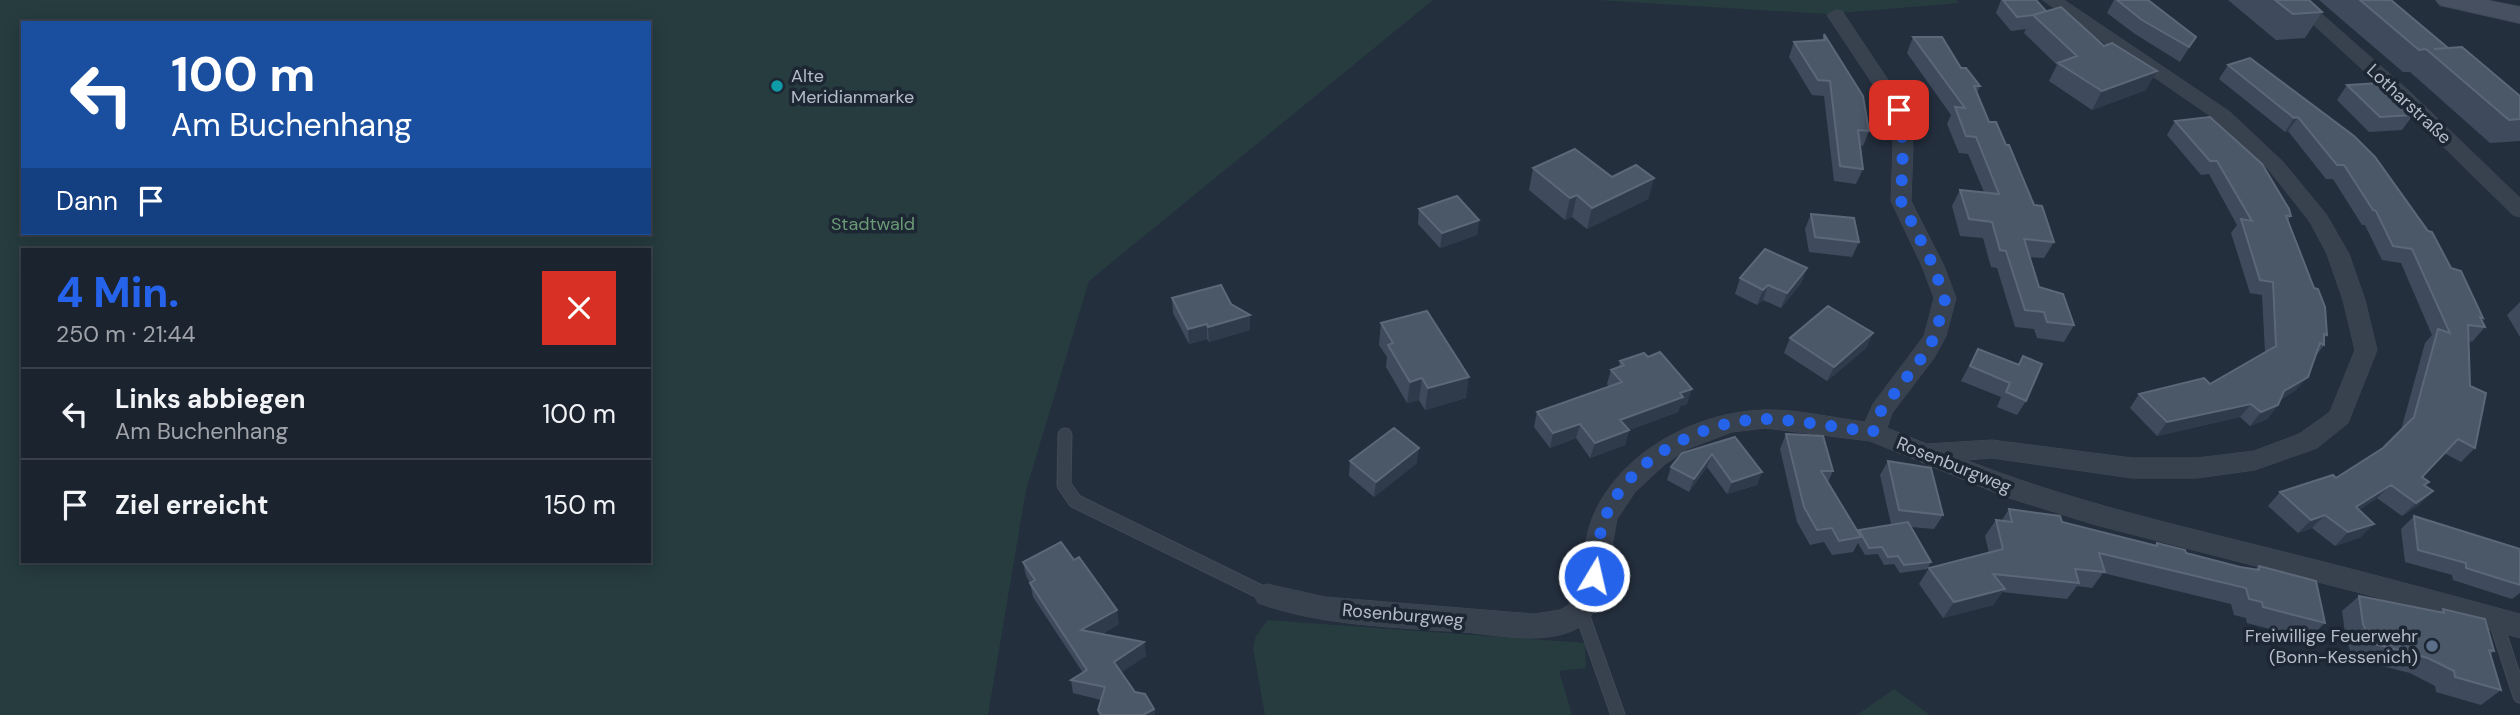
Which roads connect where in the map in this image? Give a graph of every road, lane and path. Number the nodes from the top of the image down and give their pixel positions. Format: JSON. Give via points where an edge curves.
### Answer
{"nodes":[{"id":1,"x":2052,"y":0,"type":"edge"},
{"id":2,"x":2296,"y":0,"type":"edge"},
{"id":3,"x":2449,"y":0,"type":"edge"},
{"id":4,"x":1836,"y":15,"type":"dead end"},
{"id":5,"x":2520,"y":15,"type":"edge"},
{"id":6,"x":2520,"y":210,"type":"edge"},
{"id":7,"x":1873,"y":432,"type":"junction"},
{"id":8,"x":1065,"y":435,"type":"dead end"},
{"id":9,"x":1926,"y":452,"type":"junction"},
{"id":10,"x":1267,"y":595,"type":"joint"},
{"id":11,"x":1581,"y":611,"type":"junction"},
{"id":12,"x":2507,"y":622,"type":"edge"},
{"id":13,"x":2514,"y":659,"type":"edge"},
{"id":14,"x":2520,"y":695,"type":"edge"},
{"id":15,"x":1618,"y":715,"type":"edge"}],
"edges":[{"from":1,"to":9,"type":"street","via":[[2223,116],[2276,166],[2319,219],[2338,254],[2366,350],[2340,417],[2308,441],[2255,460],[2197,468],[2132,468],[1992,449]]},
{"from":2,"to":6,"type":"street","name":"Lotharstraße"},
{"from":3,"to":5,"type":"street"},
{"from":4,"to":7,"type":"street","via":[[1899,110],[1901,201],[1945,299],[1935,336],[1881,411]]},
{"from":7,"to":9,"type":"street","name":"Rosenburgweg"},
{"from":7,"to":11,"type":"street","name":"Rosenburgweg","via":[[1765,419],[1704,430],[1678,442],[1640,471],[1614,499],[1600,533],[1590,594]]},
{"from":8,"to":10,"type":"lane","name":"Rosenburgweg","via":[[1064,485],[1075,501]]},
{"from":9,"to":12,"type":"street","name":"Rosenburgweg","via":[[2015,490],[2096,515]]},
{"from":10,"to":11,"type":"street","name":"Rosenburgweg","via":[[1325,608],[1534,626],[1566,621]]},
{"from":11,"to":15,"type":"lane"},
{"from":12,"to":13,"type":"lane"},
{"from":13,"to":14,"type":"lane"}]}
